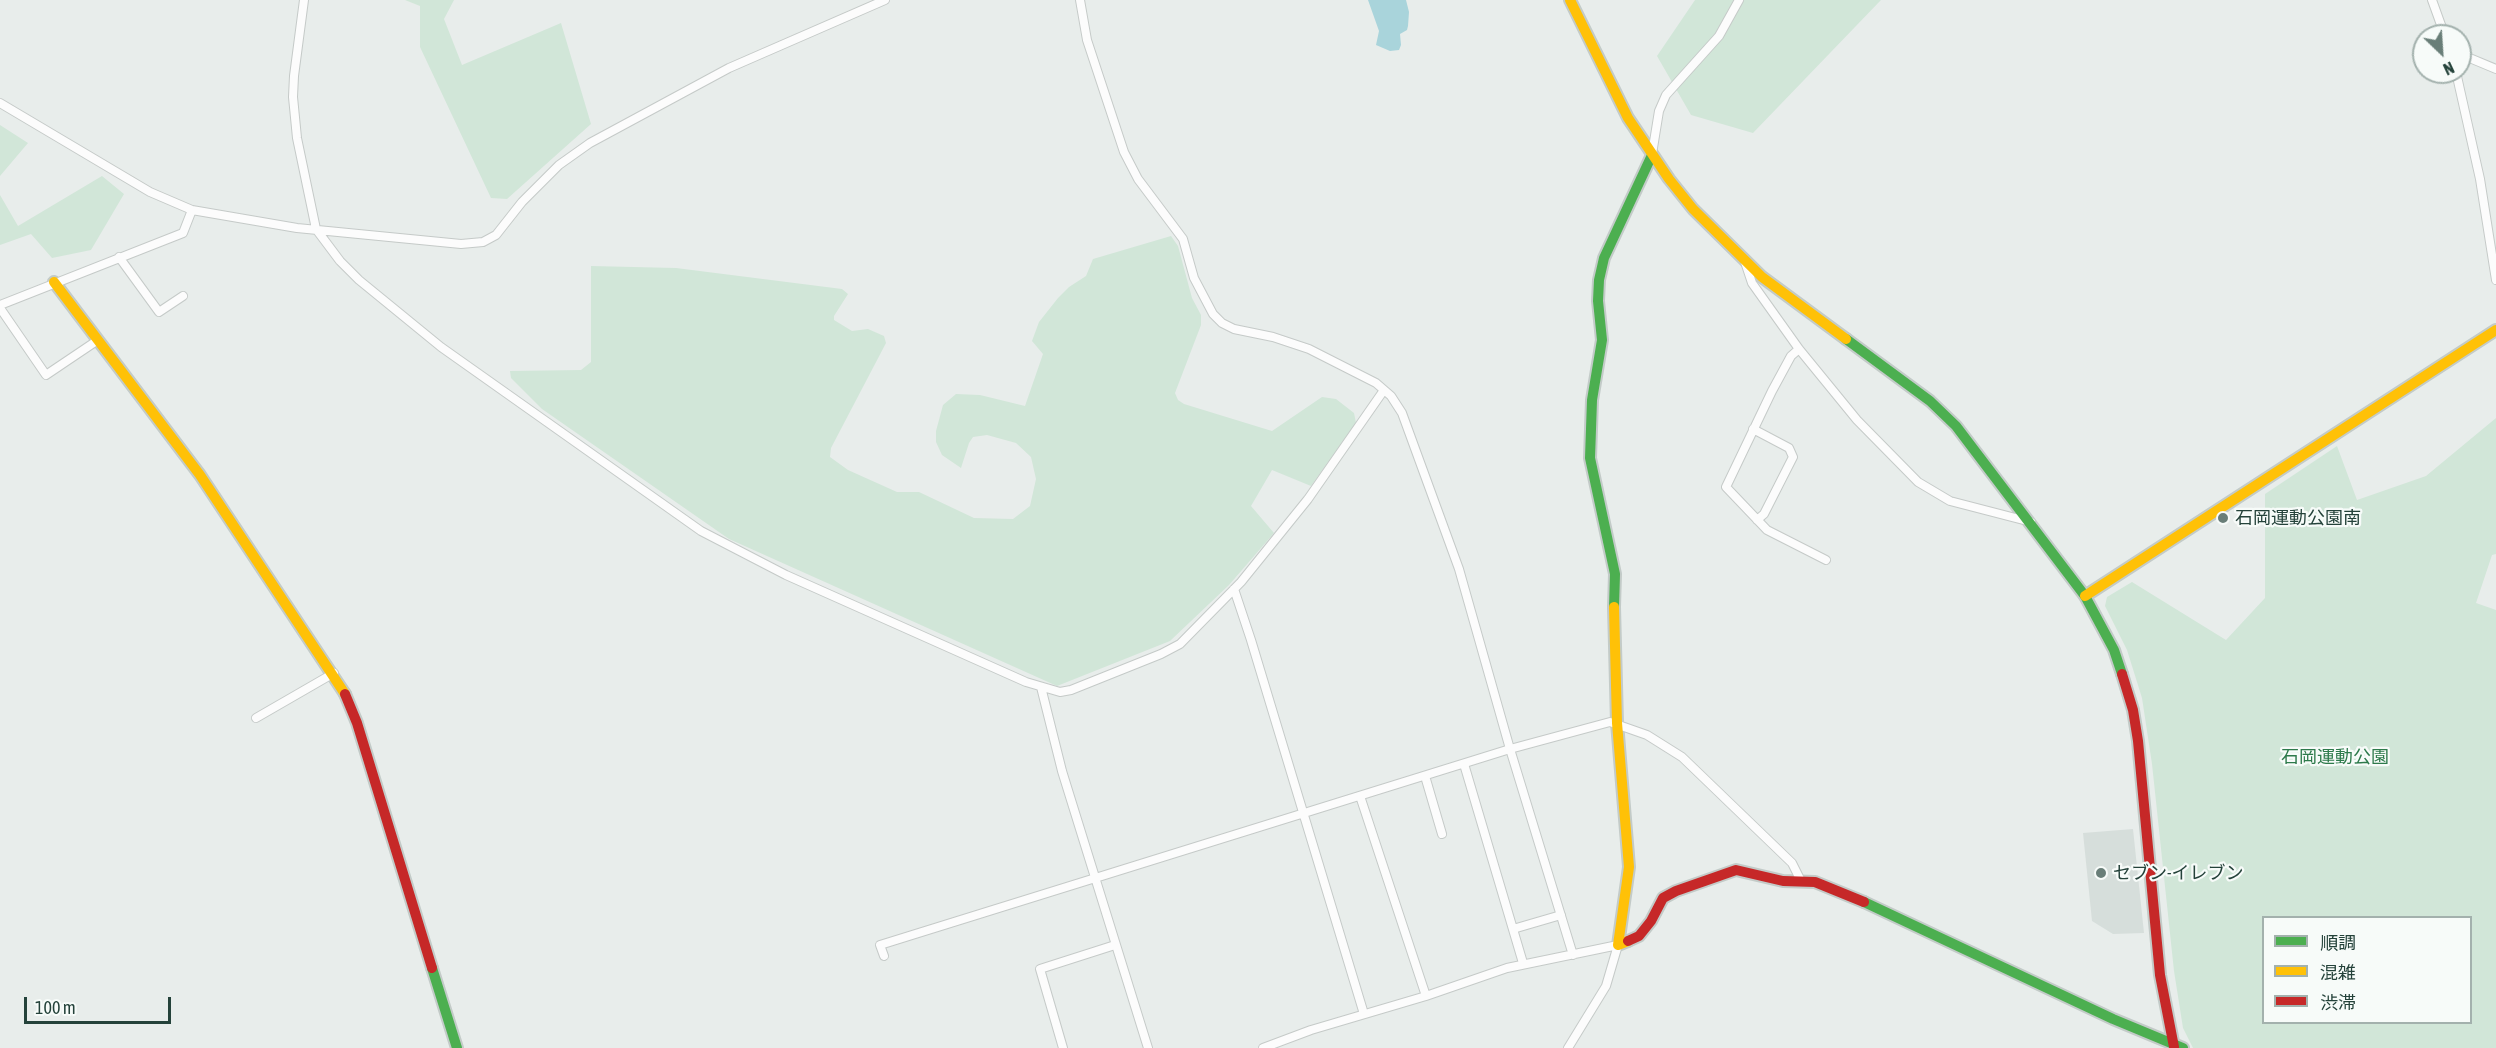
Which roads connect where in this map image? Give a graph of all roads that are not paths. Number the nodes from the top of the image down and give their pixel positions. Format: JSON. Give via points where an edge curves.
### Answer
{"nodes":[{"id":1,"x":304,"y":0,"type":"edge"},
{"id":2,"x":885,"y":0,"type":"edge"},
{"id":3,"x":1080,"y":0,"type":"edge"},
{"id":4,"x":1570,"y":0,"type":"edge"},
{"id":5,"x":1739,"y":0,"type":"edge"},
{"id":6,"x":2432,"y":0,"type":"edge"},
{"id":7,"x":2441,"y":24,"type":"edge"},
{"id":8,"x":2472,"y":59,"type":"edge"},
{"id":9,"x":2496,"y":69,"type":"edge"},
{"id":10,"x":2459,"y":84,"type":"edge"},
{"id":11,"x":0,"y":104,"type":"edge"},
{"id":12,"x":1652,"y":155,"type":"junction"},
{"id":13,"x":192,"y":210,"type":"junction"},
{"id":14,"x":316,"y":229,"type":"junction"},
{"id":15,"x":119,"y":257,"type":"junction"},
{"id":16,"x":1745,"y":262,"type":"junction"},
{"id":17,"x":2496,"y":280,"type":"edge"},
{"id":18,"x":54,"y":282,"type":"junction"},
{"id":19,"x":183,"y":296,"type":"dead end"},
{"id":20,"x":0,"y":306,"type":"edge"},
{"id":21,"x":2496,"y":330,"type":"edge"},
{"id":22,"x":98,"y":340,"type":"junction"},
{"id":23,"x":1799,"y":349,"type":"junction"},
{"id":24,"x":1384,"y":390,"type":"junction"},
{"id":25,"x":1753,"y":429,"type":"junction"},
{"id":26,"x":1757,"y":520,"type":"junction"},
{"id":27,"x":2031,"y":522,"type":"junction"},
{"id":28,"x":1826,"y":560,"type":"dead end"},
{"id":29,"x":1234,"y":589,"type":"junction"},
{"id":30,"x":2085,"y":596,"type":"junction"},
{"id":31,"x":334,"y":673,"type":"junction"},
{"id":32,"x":1041,"y":687,"type":"junction"},
{"id":33,"x":256,"y":718,"type":"dead end"},
{"id":34,"x":1617,"y":723,"type":"junction"},
{"id":35,"x":1510,"y":749,"type":"junction"},
{"id":36,"x":1464,"y":764,"type":"junction"},
{"id":37,"x":1425,"y":776,"type":"junction"},
{"id":38,"x":1360,"y":796,"type":"junction"},
{"id":39,"x":1303,"y":814,"type":"junction"},
{"id":40,"x":1442,"y":834,"type":"dead end"},
{"id":41,"x":1095,"y":878,"type":"junction"},
{"id":42,"x":1801,"y":881,"type":"junction"},
{"id":43,"x":1561,"y":915,"type":"junction"},
{"id":44,"x":1513,"y":929,"type":"junction"},
{"id":45,"x":1115,"y":945,"type":"junction"},
{"id":46,"x":1618,"y":945,"type":"junction"},
{"id":47,"x":1573,"y":955,"type":"junction"},
{"id":48,"x":884,"y":956,"type":"dead end"},
{"id":49,"x":1523,"y":963,"type":"junction"},
{"id":50,"x":1426,"y":996,"type":"junction"},
{"id":51,"x":1364,"y":1014,"type":"junction"},
{"id":52,"x":2173,"y":1045,"type":"edge"},
{"id":53,"x":457,"y":1048,"type":"edge"},
{"id":54,"x":1063,"y":1048,"type":"edge"},
{"id":55,"x":1148,"y":1048,"type":"edge"},
{"id":56,"x":1263,"y":1048,"type":"edge"},
{"id":57,"x":1568,"y":1048,"type":"edge"},
{"id":58,"x":2182,"y":1048,"type":"edge"}],
"edges":[{"from":1,"to":14,"type":"street","via":[[293,97],[297,138]]},
{"from":2,"to":14,"type":"street","via":[[729,68],[590,143],[559,165],[496,235],[483,242],[461,244]]},
{"from":3,"to":24,"type":"street","via":[[1087,40],[1124,152],[1138,179],[1183,239],[1194,278],[1213,314],[1234,329],[1309,350]]},
{"from":4,"to":12,"type":"street","via":[[1615,93]]},
{"from":5,"to":12,"type":"street","via":[[1719,36],[1666,95],[1659,111]]},
{"from":6,"to":7,"type":"street"},
{"from":8,"to":9,"type":"street"},
{"from":10,"to":17,"type":"street","via":[[2480,179]]},
{"from":11,"to":13,"type":"street","via":[[141,187]]},
{"from":12,"to":16,"type":"street","via":[[1693,209]]},
{"from":12,"to":34,"type":"street","via":[[1604,258],[1598,301],[1601,355],[1590,414],[1590,458],[1615,574]]},
{"from":13,"to":14,"type":"street"},
{"from":13,"to":15,"type":"street","via":[[183,233]]},
{"from":14,"to":32,"type":"street","via":[[340,261],[404,319],[701,531],[786,575]]},
{"from":15,"to":18,"type":"street"},
{"from":15,"to":19,"type":"street","via":[[159,312]]},
{"from":16,"to":23,"type":"street","via":[[1752,283]]},
{"from":16,"to":27,"type":"street","via":[[1937,408],[1970,442]]},
{"from":18,"to":20,"type":"street"},
{"from":18,"to":22,"type":"street"},
{"from":20,"to":22,"type":"street","via":[[46,375]]},
{"from":21,"to":30,"type":"street"},
{"from":22,"to":31,"type":"street","via":[[200,475]]},
{"from":23,"to":25,"type":"street","via":[[1791,356]]},
{"from":23,"to":27,"type":"street","via":[[1857,420],[1918,482],[1950,501]]},
{"from":24,"to":29,"type":"street","via":[[1308,499]]},
{"from":24,"to":35,"type":"street","via":[[1406,421],[1459,569]]},
{"from":25,"to":26,"type":"street","via":[[1726,484],[1728,491]]},
{"from":25,"to":26,"type":"street","via":[[1789,448],[1793,457],[1764,514]]},
{"from":26,"to":28,"type":"street","via":[[1773,534]]},
{"from":27,"to":30,"type":"street"},
{"from":29,"to":32,"type":"street","via":[[1174,648],[1071,690],[1059,692]]},
{"from":29,"to":39,"type":"street"},
{"from":30,"to":52,"type":"street","via":[[2114,650],[2133,710],[2160,975]]},
{"from":31,"to":33,"type":"street"},
{"from":31,"to":53,"type":"street","via":[[357,723]]},
{"from":32,"to":41,"type":"street"},
{"from":34,"to":35,"type":"street","via":[[1601,722]]},
{"from":34,"to":42,"type":"street","via":[[1647,735],[1682,757],[1792,863]]},
{"from":34,"to":46,"type":"street","via":[[1629,867]]},
{"from":35,"to":36,"type":"street"},
{"from":35,"to":43,"type":"street"},
{"from":36,"to":37,"type":"street"},
{"from":36,"to":44,"type":"street"},
{"from":37,"to":38,"type":"street"},
{"from":37,"to":40,"type":"street"},
{"from":38,"to":39,"type":"street"},
{"from":38,"to":50,"type":"street"},
{"from":39,"to":41,"type":"street"},
{"from":39,"to":51,"type":"street"},
{"from":41,"to":45,"type":"street"},
{"from":41,"to":48,"type":"street","via":[[880,945]]},
{"from":42,"to":46,"type":"street","via":[[1783,881],[1736,870],[1719,875],[1663,898],[1639,936]]},
{"from":42,"to":52,"type":"street","via":[[1842,892]]},
{"from":43,"to":44,"type":"street"},
{"from":43,"to":47,"type":"street"},
{"from":44,"to":49,"type":"street"},
{"from":45,"to":54,"type":"street","via":[[1040,969]]},
{"from":45,"to":55,"type":"street"},
{"from":46,"to":47,"type":"street"},
{"from":46,"to":57,"type":"street","via":[[1606,986]]},
{"from":47,"to":49,"type":"street"},
{"from":49,"to":50,"type":"street"},
{"from":50,"to":51,"type":"street"},
{"from":51,"to":56,"type":"street"},
{"from":52,"to":58,"type":"street"}]}
